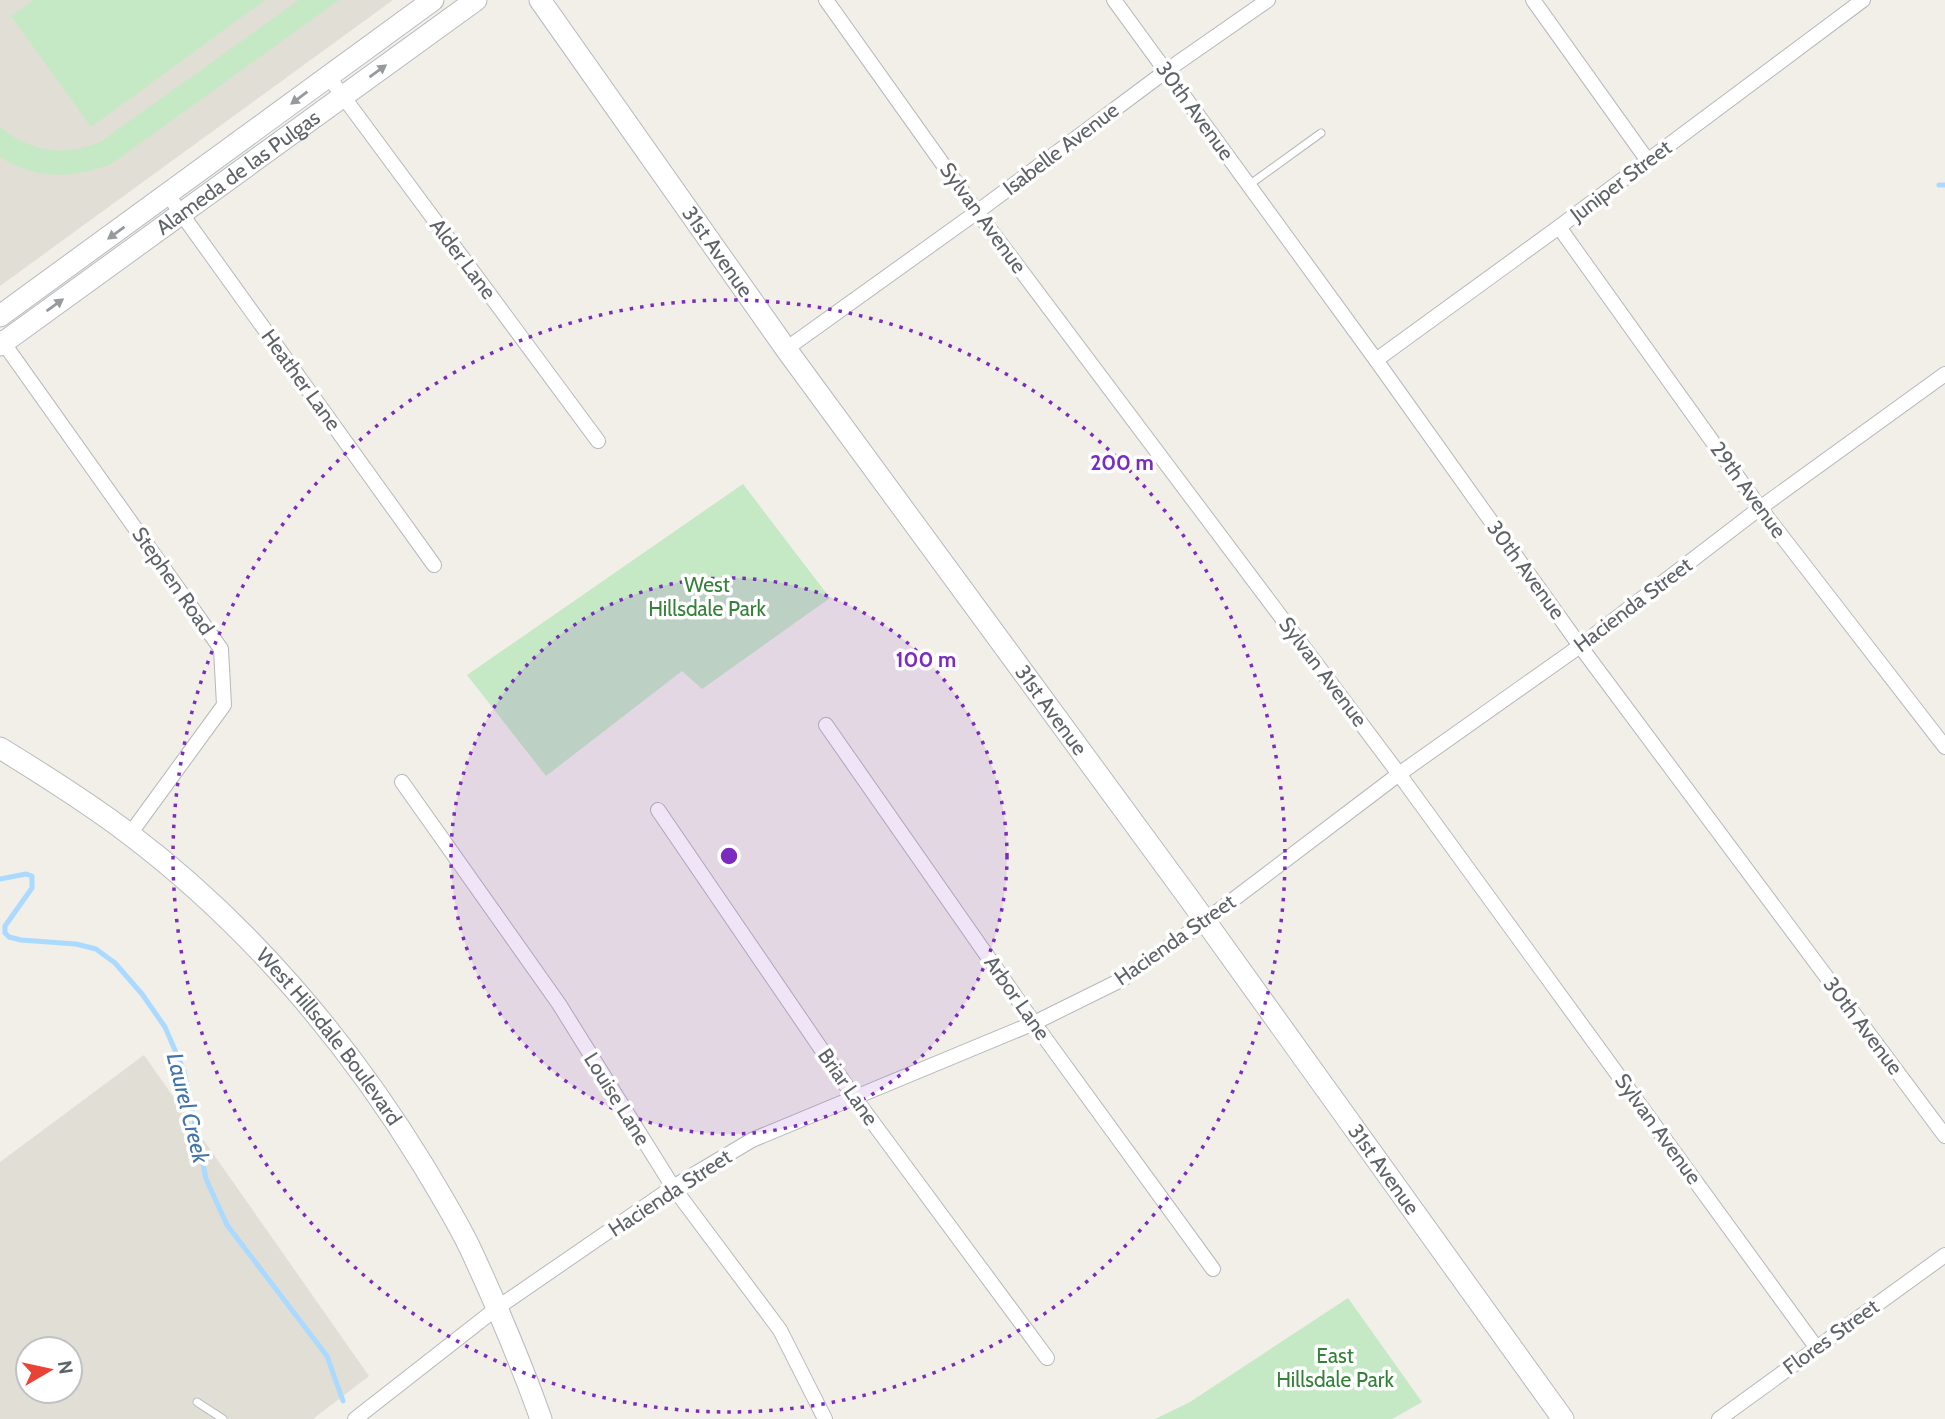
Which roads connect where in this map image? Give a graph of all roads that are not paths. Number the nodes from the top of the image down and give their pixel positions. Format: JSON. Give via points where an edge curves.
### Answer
{"nodes":[{"id":1,"x":433,"y":0,"type":"edge"},
{"id":2,"x":476,"y":0,"type":"edge"},
{"id":3,"x":540,"y":0,"type":"edge"},
{"id":4,"x":827,"y":0,"type":"edge"},
{"id":5,"x":1114,"y":0,"type":"edge"},
{"id":6,"x":1268,"y":0,"type":"edge"},
{"id":7,"x":1532,"y":0,"type":"edge"},
{"id":8,"x":1863,"y":0,"type":"edge"},
{"id":9,"x":1166,"y":71,"type":"junction"},
{"id":10,"x":328,"y":76,"type":"junction"},
{"id":11,"x":343,"y":96,"type":"junction"},
{"id":12,"x":1321,"y":133,"type":"dead end"},
{"id":13,"x":1648,"y":161,"type":"junction"},
{"id":14,"x":1249,"y":185,"type":"junction"},
{"id":15,"x":168,"y":195,"type":"junction"},
{"id":16,"x":977,"y":212,"type":"junction"},
{"id":17,"x":181,"y":214,"type":"junction"},
{"id":18,"x":1559,"y":227,"type":"junction"},
{"id":19,"x":0,"y":316,"type":"edge"},
{"id":20,"x":1,"y":342,"type":"edge"},
{"id":21,"x":786,"y":349,"type":"junction"},
{"id":22,"x":1376,"y":360,"type":"junction"},
{"id":23,"x":1945,"y":374,"type":"edge"},
{"id":24,"x":598,"y":441,"type":"dead end"},
{"id":25,"x":1760,"y":508,"type":"junction"},
{"id":26,"x":434,"y":565,"type":"dead end"},
{"id":27,"x":1580,"y":646,"type":"junction"},
{"id":28,"x":826,"y":725,"type":"dead end"},
{"id":29,"x":1945,"y":747,"type":"edge"},
{"id":30,"x":0,"y":748,"type":"edge"},
{"id":31,"x":1399,"y":774,"type":"junction"},
{"id":32,"x":402,"y":782,"type":"dead end"},
{"id":33,"x":659,"y":810,"type":"dead end"},
{"id":34,"x":130,"y":834,"type":"junction"},
{"id":35,"x":1205,"y":921,"type":"junction"},
{"id":36,"x":1034,"y":1023,"type":"junction"},
{"id":37,"x":854,"y":1097,"type":"junction"},
{"id":38,"x":1945,"y":1136,"type":"edge"},
{"id":39,"x":673,"y":1187,"type":"junction"},
{"id":40,"x":1945,"y":1255,"type":"edge"},
{"id":41,"x":1213,"y":1269,"type":"dead end"},
{"id":42,"x":497,"y":1308,"type":"junction"},
{"id":43,"x":1816,"y":1347,"type":"junction"},
{"id":44,"x":1047,"y":1358,"type":"dead end"},
{"id":45,"x":197,"y":1402,"type":"dead end"},
{"id":46,"x":223,"y":1419,"type":"edge"},
{"id":47,"x":355,"y":1419,"type":"edge"},
{"id":48,"x":541,"y":1419,"type":"edge"},
{"id":49,"x":825,"y":1419,"type":"edge"},
{"id":50,"x":1563,"y":1419,"type":"edge"},
{"id":51,"x":1719,"y":1419,"type":"edge"}],
"edges":[{"from":1,"to":10,"type":"main road","name":"Alameda de las Pulgas"},
{"from":11,"to":2,"type":"main road","name":"Alameda de las Pulgas","one_way":true},
{"from":3,"to":21,"type":"main road","name":"31st Avenue"},
{"from":4,"to":16,"type":"street","name":"Sylvan Avenue"},
{"from":5,"to":9,"type":"street","name":"30th Avenue"},
{"from":6,"to":9,"type":"street","name":"Isabelle Avenue"},
{"from":7,"to":13,"type":"street"},
{"from":8,"to":13,"type":"street","name":"Juniper Street"},
{"from":9,"to":14,"type":"street","name":"30th Avenue"},
{"from":9,"to":16,"type":"street","name":"Isabelle Avenue"},
{"from":10,"to":11,"type":"street","name":"Alder Lane"},
{"from":10,"to":15,"type":"main road","name":"Alameda de las Pulgas","one_way":true},
{"from":11,"to":17,"type":"main road","name":"Alameda de las Pulgas"},
{"from":11,"to":24,"type":"street","name":"Alder Lane"},
{"from":12,"to":14,"type":"lane"},
{"from":13,"to":18,"type":"street","name":"Juniper Street"},
{"from":14,"to":22,"type":"street","name":"30th Avenue"},
{"from":15,"to":17,"type":"street","name":"Heather Lane"},
{"from":15,"to":19,"type":"main road","name":"Alameda de las Pulgas","one_way":true},
{"from":16,"to":21,"type":"street","name":"Isabelle Avenue"},
{"from":16,"to":31,"type":"street","name":"Sylvan Avenue"},
{"from":20,"to":17,"type":"main road","name":"Alameda de las Pulgas","one_way":true},
{"from":17,"to":26,"type":"street","name":"Heather Lane"},
{"from":18,"to":22,"type":"street","name":"Juniper Street"},
{"from":18,"to":25,"type":"street","name":"29th Avenue"},
{"from":20,"to":34,"type":"street","name":"Stephen Road","via":[[221,649],[224,705]]},
{"from":21,"to":35,"type":"main road","name":"31st Avenue"},
{"from":22,"to":27,"type":"street","name":"30th Avenue"},
{"from":23,"to":25,"type":"street","name":"Hacienda Street"},
{"from":25,"to":27,"type":"street","name":"Hacienda Street"},
{"from":25,"to":29,"type":"street","name":"29th Avenue"},
{"from":27,"to":31,"type":"street","name":"Hacienda Street"},
{"from":27,"to":38,"type":"street","name":"30th Avenue"},
{"from":28,"to":36,"type":"street","name":"Arbor Lane"},
{"from":30,"to":34,"type":"main road","name":"West Hillsdale Boulevard"},
{"from":31,"to":35,"type":"street","name":"Hacienda Street"},
{"from":31,"to":43,"type":"street","name":"Sylvan Avenue"},
{"from":32,"to":39,"type":"street","name":"Louise Lane","via":[[559,1004]]},
{"from":33,"to":37,"type":"street","name":"Briar Lane"},
{"from":34,"to":42,"type":"main road","name":"West Hillsdale Boulevard","via":[[255,948],[352,1059],[443,1199]]},
{"from":35,"to":36,"type":"street","name":"Hacienda Street","via":[[1123,979]]},
{"from":35,"to":50,"type":"main road","name":"31st Avenue"},
{"from":36,"to":37,"type":"street","name":"Hacienda Street"},
{"from":36,"to":41,"type":"street","name":"Arbor Lane"},
{"from":37,"to":39,"type":"street","name":"Hacienda Street","via":[[752,1140]]},
{"from":37,"to":44,"type":"street","name":"Briar Lane"},
{"from":39,"to":42,"type":"street","name":"Hacienda Street"},
{"from":39,"to":49,"type":"street","name":"Louise Lane","via":[[780,1331]]},
{"from":40,"to":43,"type":"street","name":"Flores Street"},
{"from":42,"to":47,"type":"street","name":"Hacienda Street"},
{"from":42,"to":48,"type":"main road","name":"West Hillsdale Boulevard"},
{"from":43,"to":51,"type":"street","name":"Flores Street"},
{"from":45,"to":46,"type":"lane"}]}
